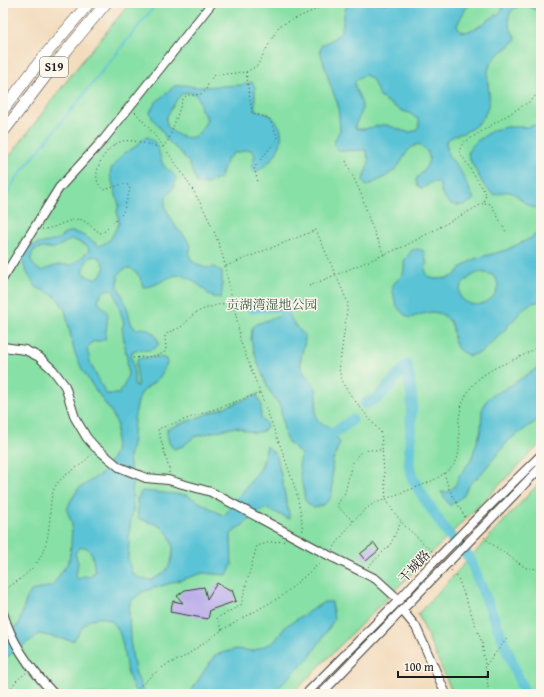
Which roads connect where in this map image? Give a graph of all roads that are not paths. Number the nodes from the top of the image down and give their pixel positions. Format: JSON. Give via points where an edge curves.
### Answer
{"nodes":[{"id":1,"x":88,"y":3,"type":"edge"},
{"id":2,"x":106,"y":3,"type":"edge"},
{"id":3,"x":212,"y":3,"type":"edge"},
{"id":4,"x":3,"y":110,"type":"edge"},
{"id":5,"x":3,"y":132,"type":"edge"},
{"id":6,"x":3,"y":278,"type":"edge"},
{"id":7,"x":3,"y":347,"type":"edge"},
{"id":8,"x":541,"y":455,"type":"edge"},
{"id":9,"x":541,"y":467,"type":"edge"},
{"id":10,"x":399,"y":600,"type":"junction"},
{"id":11,"x":401,"y":611,"type":"junction"},
{"id":12,"x":3,"y":613,"type":"edge"},
{"id":13,"x":54,"y":694,"type":"edge"},
{"id":14,"x":306,"y":694,"type":"edge"},
{"id":15,"x":321,"y":694,"type":"edge"},
{"id":16,"x":445,"y":694,"type":"edge"}],
"edges":[{"from":1,"to":4,"type":"highway","number":"S19"},
{"from":2,"to":5,"type":"highway","number":"S19"},
{"from":3,"to":6,"type":"street","via":[[104,139],[59,188]]},
{"from":7,"to":10,"type":"street","via":[[25,350],[53,370],[66,386],[75,418],[95,447],[119,467],[146,478],[168,480],[211,492],[376,579]]},
{"from":8,"to":10,"type":"street","name":"干城路","bridge":true,"via":[[473,520]]},
{"from":9,"to":11,"type":"street","name":"干城路","bridge":true},
{"from":10,"to":14,"type":"street","name":"干城路"},
{"from":11,"to":15,"type":"street","name":"干城路"},
{"from":11,"to":16,"type":"street","via":[[414,628]]},
{"from":12,"to":13,"type":"street","via":[[22,654]]}]}
